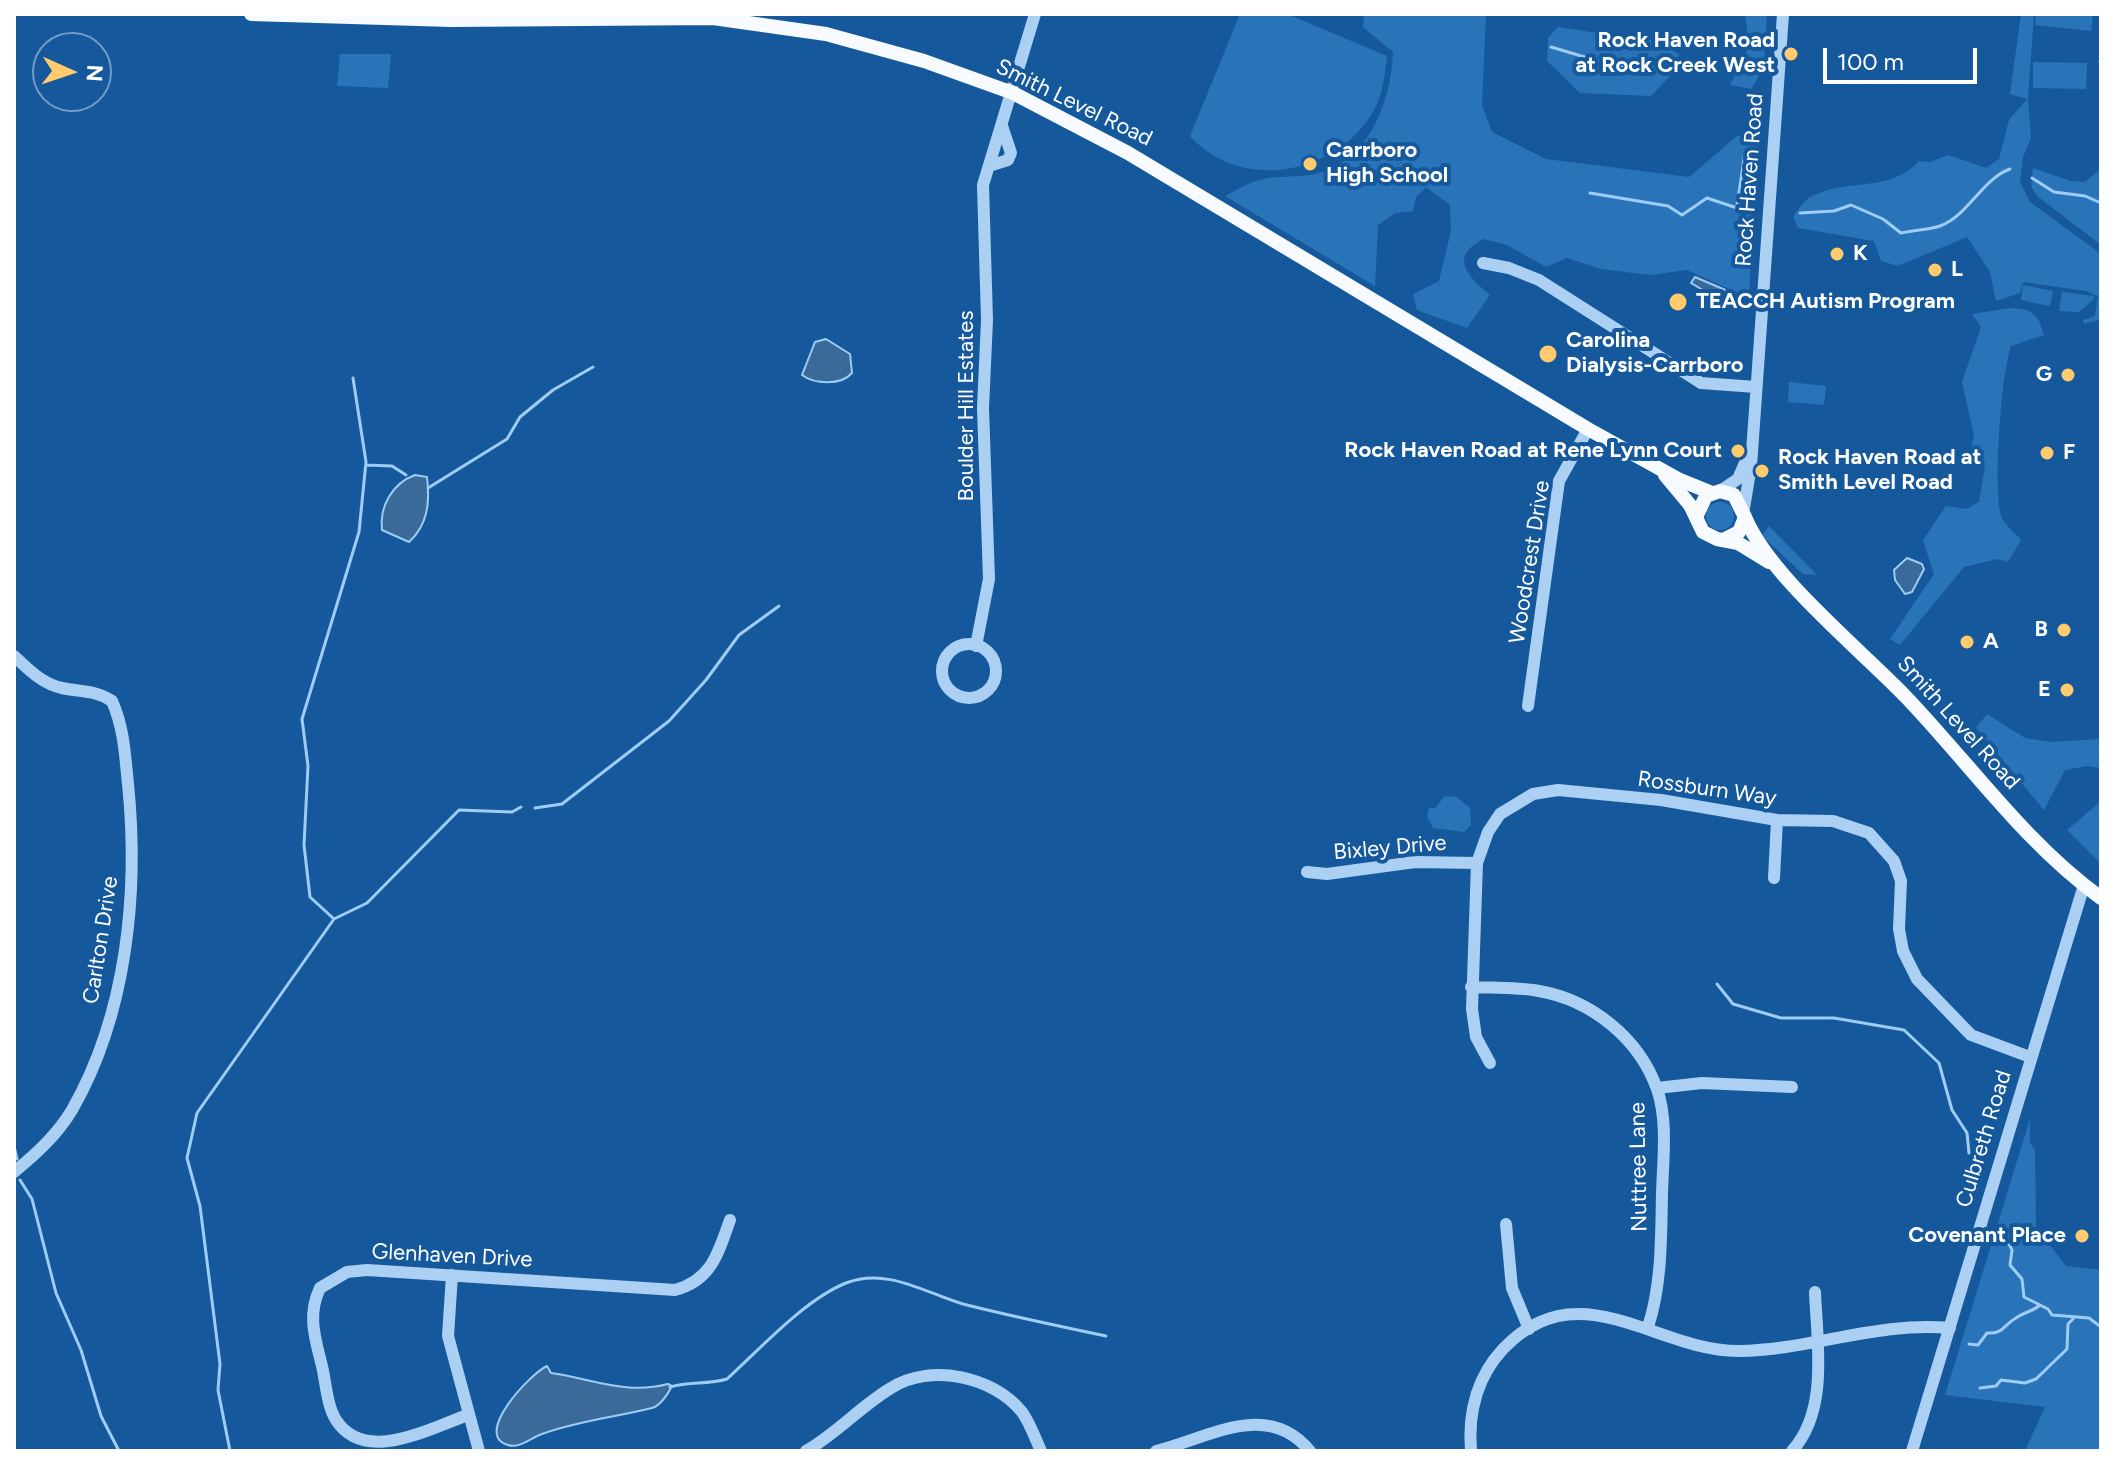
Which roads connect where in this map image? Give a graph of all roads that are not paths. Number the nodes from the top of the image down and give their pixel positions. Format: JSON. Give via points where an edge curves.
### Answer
{"nodes":[{"id":1,"x":251,"y":14,"type":"edge"},
{"id":2,"x":1035,"y":14,"type":"edge"},
{"id":3,"x":1783,"y":14,"type":"edge"},
{"id":4,"x":324,"y":16,"type":"edge"},
{"id":5,"x":779,"y":20,"type":"edge"},
{"id":6,"x":1013,"y":93,"type":"junction"},
{"id":7,"x":1483,"y":263,"type":"dead end"},
{"id":8,"x":1756,"y":387,"type":"junction"},
{"id":9,"x":1588,"y":429,"type":"junction"},
{"id":10,"x":1752,"y":445,"type":"junction"},
{"id":11,"x":1659,"y":468,"type":"junction"},
{"id":12,"x":1716,"y":492,"type":"junction"},
{"id":13,"x":1744,"y":512,"type":"junction"},
{"id":14,"x":1696,"y":517,"type":"junction"},
{"id":15,"x":1725,"y":539,"type":"junction"},
{"id":16,"x":1785,"y":574,"type":"junction"},
{"id":17,"x":976,"y":646,"type":"junction"},
{"id":18,"x":14,"y":656,"type":"edge"},
{"id":19,"x":1528,"y":706,"type":"dead end"},
{"id":20,"x":1777,"y":820,"type":"junction"},
{"id":21,"x":1477,"y":863,"type":"junction"},
{"id":22,"x":1307,"y":872,"type":"dead end"},
{"id":23,"x":1774,"y":878,"type":"dead end"},
{"id":24,"x":2084,"y":885,"type":"junction"},
{"id":25,"x":2101,"y":898,"type":"edge"},
{"id":26,"x":1471,"y":987,"type":"junction"},
{"id":27,"x":2030,"y":1057,"type":"junction"},
{"id":28,"x":1490,"y":1063,"type":"dead end"},
{"id":29,"x":1792,"y":1087,"type":"dead end"},
{"id":30,"x":1657,"y":1088,"type":"junction"},
{"id":31,"x":14,"y":1172,"type":"edge"},
{"id":32,"x":730,"y":1220,"type":"dead end"},
{"id":33,"x":1506,"y":1224,"type":"dead end"},
{"id":34,"x":452,"y":1275,"type":"junction"},
{"id":35,"x":1815,"y":1292,"type":"dead end"},
{"id":36,"x":1648,"y":1327,"type":"junction"},
{"id":37,"x":1950,"y":1328,"type":"junction"},
{"id":38,"x":1529,"y":1329,"type":"junction"},
{"id":39,"x":1817,"y":1343,"type":"junction"},
{"id":40,"x":468,"y":1415,"type":"junction"},
{"id":41,"x":479,"y":1451,"type":"edge"},
{"id":42,"x":806,"y":1451,"type":"edge"},
{"id":43,"x":1041,"y":1451,"type":"edge"},
{"id":44,"x":1156,"y":1451,"type":"edge"},
{"id":45,"x":1310,"y":1451,"type":"edge"},
{"id":46,"x":1471,"y":1451,"type":"edge"},
{"id":47,"x":1792,"y":1451,"type":"edge"},
{"id":48,"x":1912,"y":1451,"type":"edge"}],
"edges":[{"from":1,"to":4,"type":"main road","name":"Smith Level Road"},
{"from":2,"to":6,"type":"street","name":"Boulder Hill Estates"},
{"from":3,"to":8,"type":"street","name":"Rock Haven Road"},
{"from":4,"to":5,"type":"main road","name":"Smith Level Road"},
{"from":5,"to":6,"type":"main road","name":"Smith Level Road","via":[[924,61]]},
{"from":6,"to":9,"type":"main road","name":"Smith Level Road","via":[[1128,153]]},
{"from":6,"to":17,"type":"street","name":"Boulder Hill Estates","via":[[983,185],[989,579]]},
{"from":7,"to":8,"type":"street","via":[[1539,280],[1701,383]]},
{"from":8,"to":10,"type":"street","name":"Rock Haven Road"},
{"from":9,"to":11,"type":"main road","name":"Smith Level Road"},
{"from":9,"to":19,"type":"street","name":"Woodcrest Drive","via":[[1559,481]]},
{"from":10,"to":12,"type":"street","name":"Rock Haven Road","via":[[1738,479]]},
{"from":10,"to":13,"type":"street","name":"Rock Haven Road"},
{"from":11,"to":12,"type":"main road","name":"Smith Level Road","via":[[1691,486]]},
{"from":11,"to":14,"type":"main road","name":"Smith Level Road"},
{"from":12,"to":13,"type":"main road","via":[[1734,495]]},
{"from":12,"to":14,"type":"main road","via":[[1701,502]]},
{"from":13,"to":15,"type":"main road","via":[[1739,532]]},
{"from":13,"to":16,"type":"main road","name":"Smith Level Road","via":[[1756,538]]},
{"from":14,"to":15,"type":"main road","via":[[1709,537]]},
{"from":15,"to":16,"type":"main road","name":"Smith Level Road"},
{"from":16,"to":24,"type":"main road","name":"Smith Level Road","via":[[1934,726],[2009,813]]},
{"from":17,"to":17,"type":"street","via":[[952,650],[943,664],[947,687],[960,697],[977,697],[995,679],[994,662]]},
{"from":18,"to":31,"type":"street","name":"Carlton Drive","via":[[38,678],[59,688],[97,693],[112,701],[124,737],[133,869],[119,975],[86,1084],[57,1132]]},
{"from":20,"to":21,"type":"street","name":"Rossburn Way","via":[[1661,800],[1558,790],[1516,802],[1500,814]]},
{"from":20,"to":23,"type":"street"},
{"from":20,"to":27,"type":"street","name":"Rossburn Way","via":[[1852,825],[1881,843],[1901,881],[1899,929],[1917,979],[1971,1035]]},
{"from":21,"to":22,"type":"street","name":"Bixley Drive","via":[[1415,862]]},
{"from":21,"to":26,"type":"street","name":"Rossburn Way"},
{"from":24,"to":25,"type":"main road","name":"Smith Level Road"},
{"from":24,"to":27,"type":"street","name":"Culbreth Road"},
{"from":26,"to":28,"type":"street","name":"Rossburn Way","via":[[1476,1037]]},
{"from":26,"to":30,"type":"street","name":"Nuttree Lane","via":[[1540,991],[1591,1010],[1624,1035]]},
{"from":27,"to":37,"type":"street","name":"Culbreth Road"},
{"from":29,"to":30,"type":"street","via":[[1702,1083]]},
{"from":30,"to":36,"type":"street","name":"Nuttree Lane","via":[[1663,1134],[1661,1249],[1657,1298]]},
{"from":32,"to":34,"type":"street","name":"Glenhaven Drive","via":[[714,1264],[693,1285],[675,1290]]},
{"from":33,"to":38,"type":"street","via":[[1512,1288]]},
{"from":34,"to":40,"type":"street","via":[[448,1336]]},
{"from":34,"to":40,"type":"street","name":"Glenhaven Drive","via":[[347,1272],[320,1288],[311,1319],[336,1420],[360,1440],[383,1443]]},
{"from":35,"to":39,"type":"street"},
{"from":36,"to":38,"type":"street","via":[[1586,1314]]},
{"from":36,"to":39,"type":"street","via":[[1730,1350]]},
{"from":37,"to":39,"type":"street","via":[[1889,1326]]},
{"from":37,"to":48,"type":"street","name":"Culbreth Road"},
{"from":38,"to":46,"type":"street","via":[[1506,1346],[1482,1379],[1471,1419]]},
{"from":39,"to":47,"type":"street","via":[[1815,1402],[1805,1433]]},
{"from":40,"to":41,"type":"street"},
{"from":42,"to":43,"type":"street","via":[[892,1387],[935,1375],[978,1381],[1000,1393],[1021,1411]]},
{"from":44,"to":45,"type":"street","via":[[1252,1422],[1295,1435]]}]}
